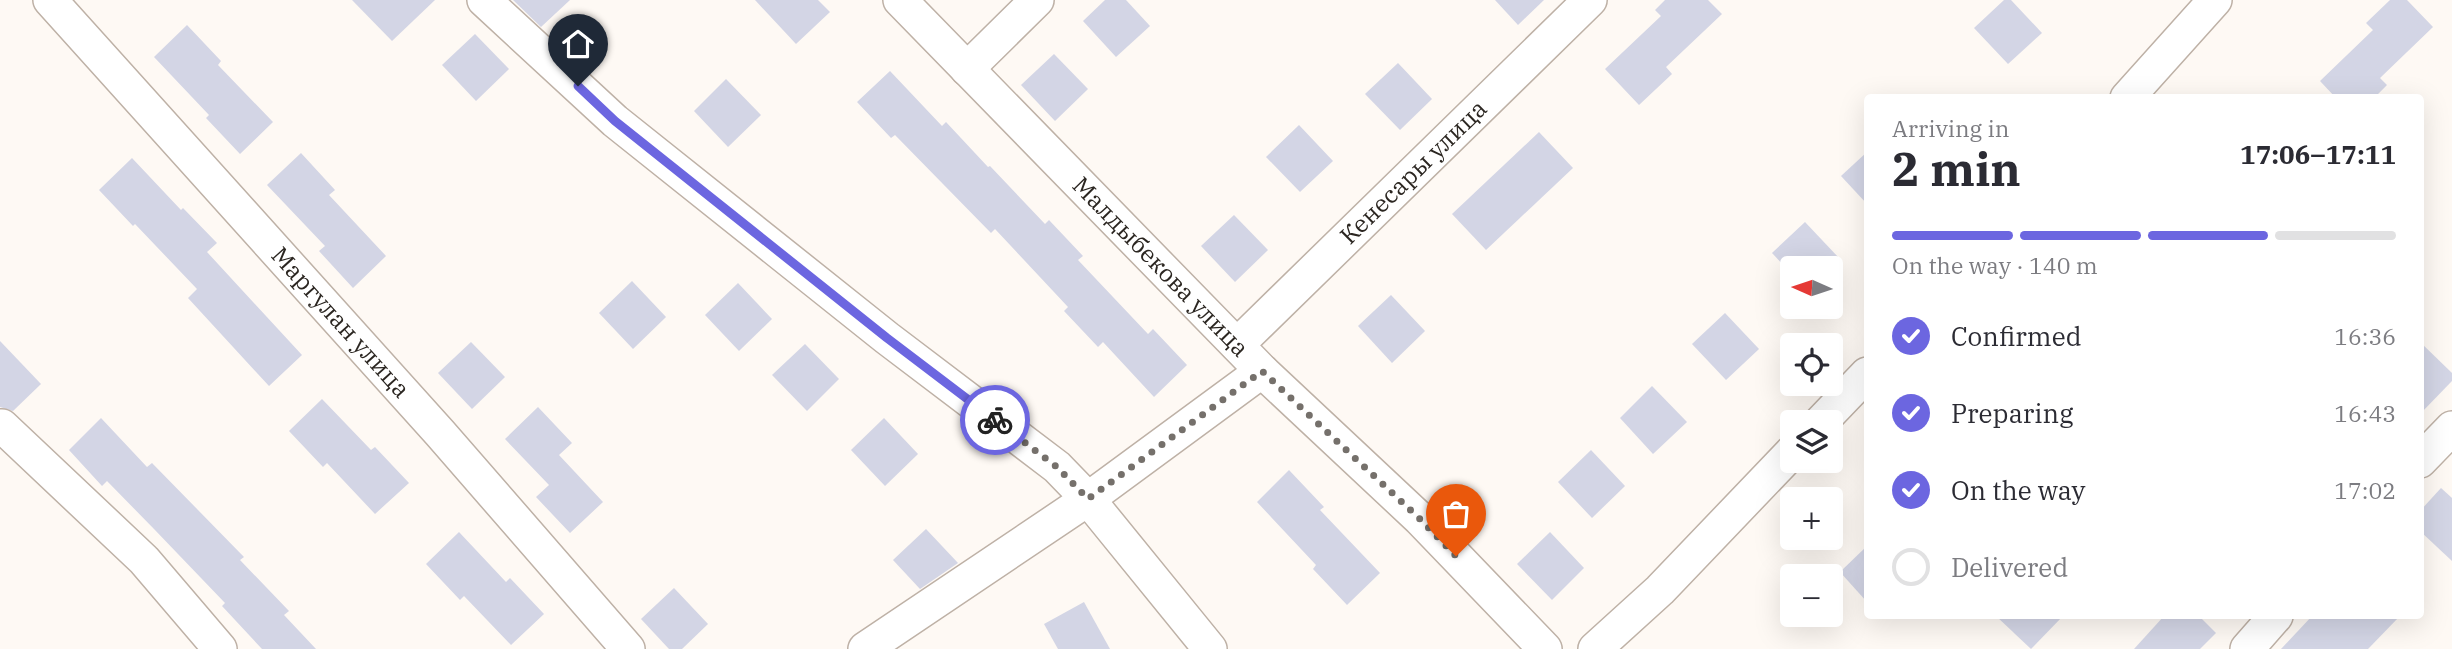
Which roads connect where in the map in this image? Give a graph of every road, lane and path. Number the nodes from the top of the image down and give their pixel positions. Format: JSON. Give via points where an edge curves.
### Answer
{"nodes":[{"id":1,"x":50,"y":0,"type":"edge"},
{"id":2,"x":484,"y":0,"type":"edge"},
{"id":3,"x":900,"y":0,"type":"edge"},
{"id":4,"x":1037,"y":0,"type":"edge"},
{"id":5,"x":1590,"y":0,"type":"edge"},
{"id":6,"x":2215,"y":0,"type":"edge"},
{"id":7,"x":967,"y":69,"type":"junction"},
{"id":8,"x":2131,"y":94,"type":"edge"},
{"id":9,"x":1237,"y":345,"type":"junction"},
{"id":10,"x":1262,"y":371,"type":"junction"},
{"id":11,"x":1864,"y":377,"type":"edge"},
{"id":12,"x":1832,"y":410,"type":"edge"},
{"id":13,"x":2,"y":426,"type":"dead end"},
{"id":14,"x":2452,"y":428,"type":"edge"},
{"id":15,"x":2424,"y":457,"type":"edge"},
{"id":16,"x":1780,"y":465,"type":"edge"},
{"id":17,"x":1088,"y":499,"type":"junction"},
{"id":18,"x":2273,"y":619,"type":"edge"},
{"id":19,"x":220,"y":649,"type":"edge"},
{"id":20,"x":628,"y":649,"type":"edge"},
{"id":21,"x":865,"y":649,"type":"edge"},
{"id":22,"x":1210,"y":649,"type":"edge"},
{"id":23,"x":1545,"y":649,"type":"edge"},
{"id":24,"x":1595,"y":649,"type":"edge"},
{"id":25,"x":2247,"y":649,"type":"edge"}],
"edges":[{"from":1,"to":20,"type":"street","name":"Маргулан улица"},
{"from":2,"to":17,"type":"street","via":[[615,121],[1057,467]]},
{"from":3,"to":7,"type":"street","name":"Малдыбекова улица"},
{"from":4,"to":7,"type":"street"},
{"from":5,"to":9,"type":"street","name":"Кенесары улица"},
{"from":6,"to":8,"type":"street"},
{"from":7,"to":9,"type":"street","name":"Малдыбекова улица"},
{"from":9,"to":10,"type":"street","name":"Малдыбекова улица"},
{"from":10,"to":17,"type":"street"},
{"from":10,"to":23,"type":"street","name":"Малдыбекова улица","via":[[1420,519]]},
{"from":11,"to":12,"type":"street"},
{"from":13,"to":19,"type":"street","via":[[144,560]]},
{"from":14,"to":15,"type":"street"},
{"from":16,"to":24,"type":"street","via":[[1660,590]]},
{"from":17,"to":21,"type":"street"},
{"from":17,"to":22,"type":"street"},
{"from":18,"to":25,"type":"street"}]}
